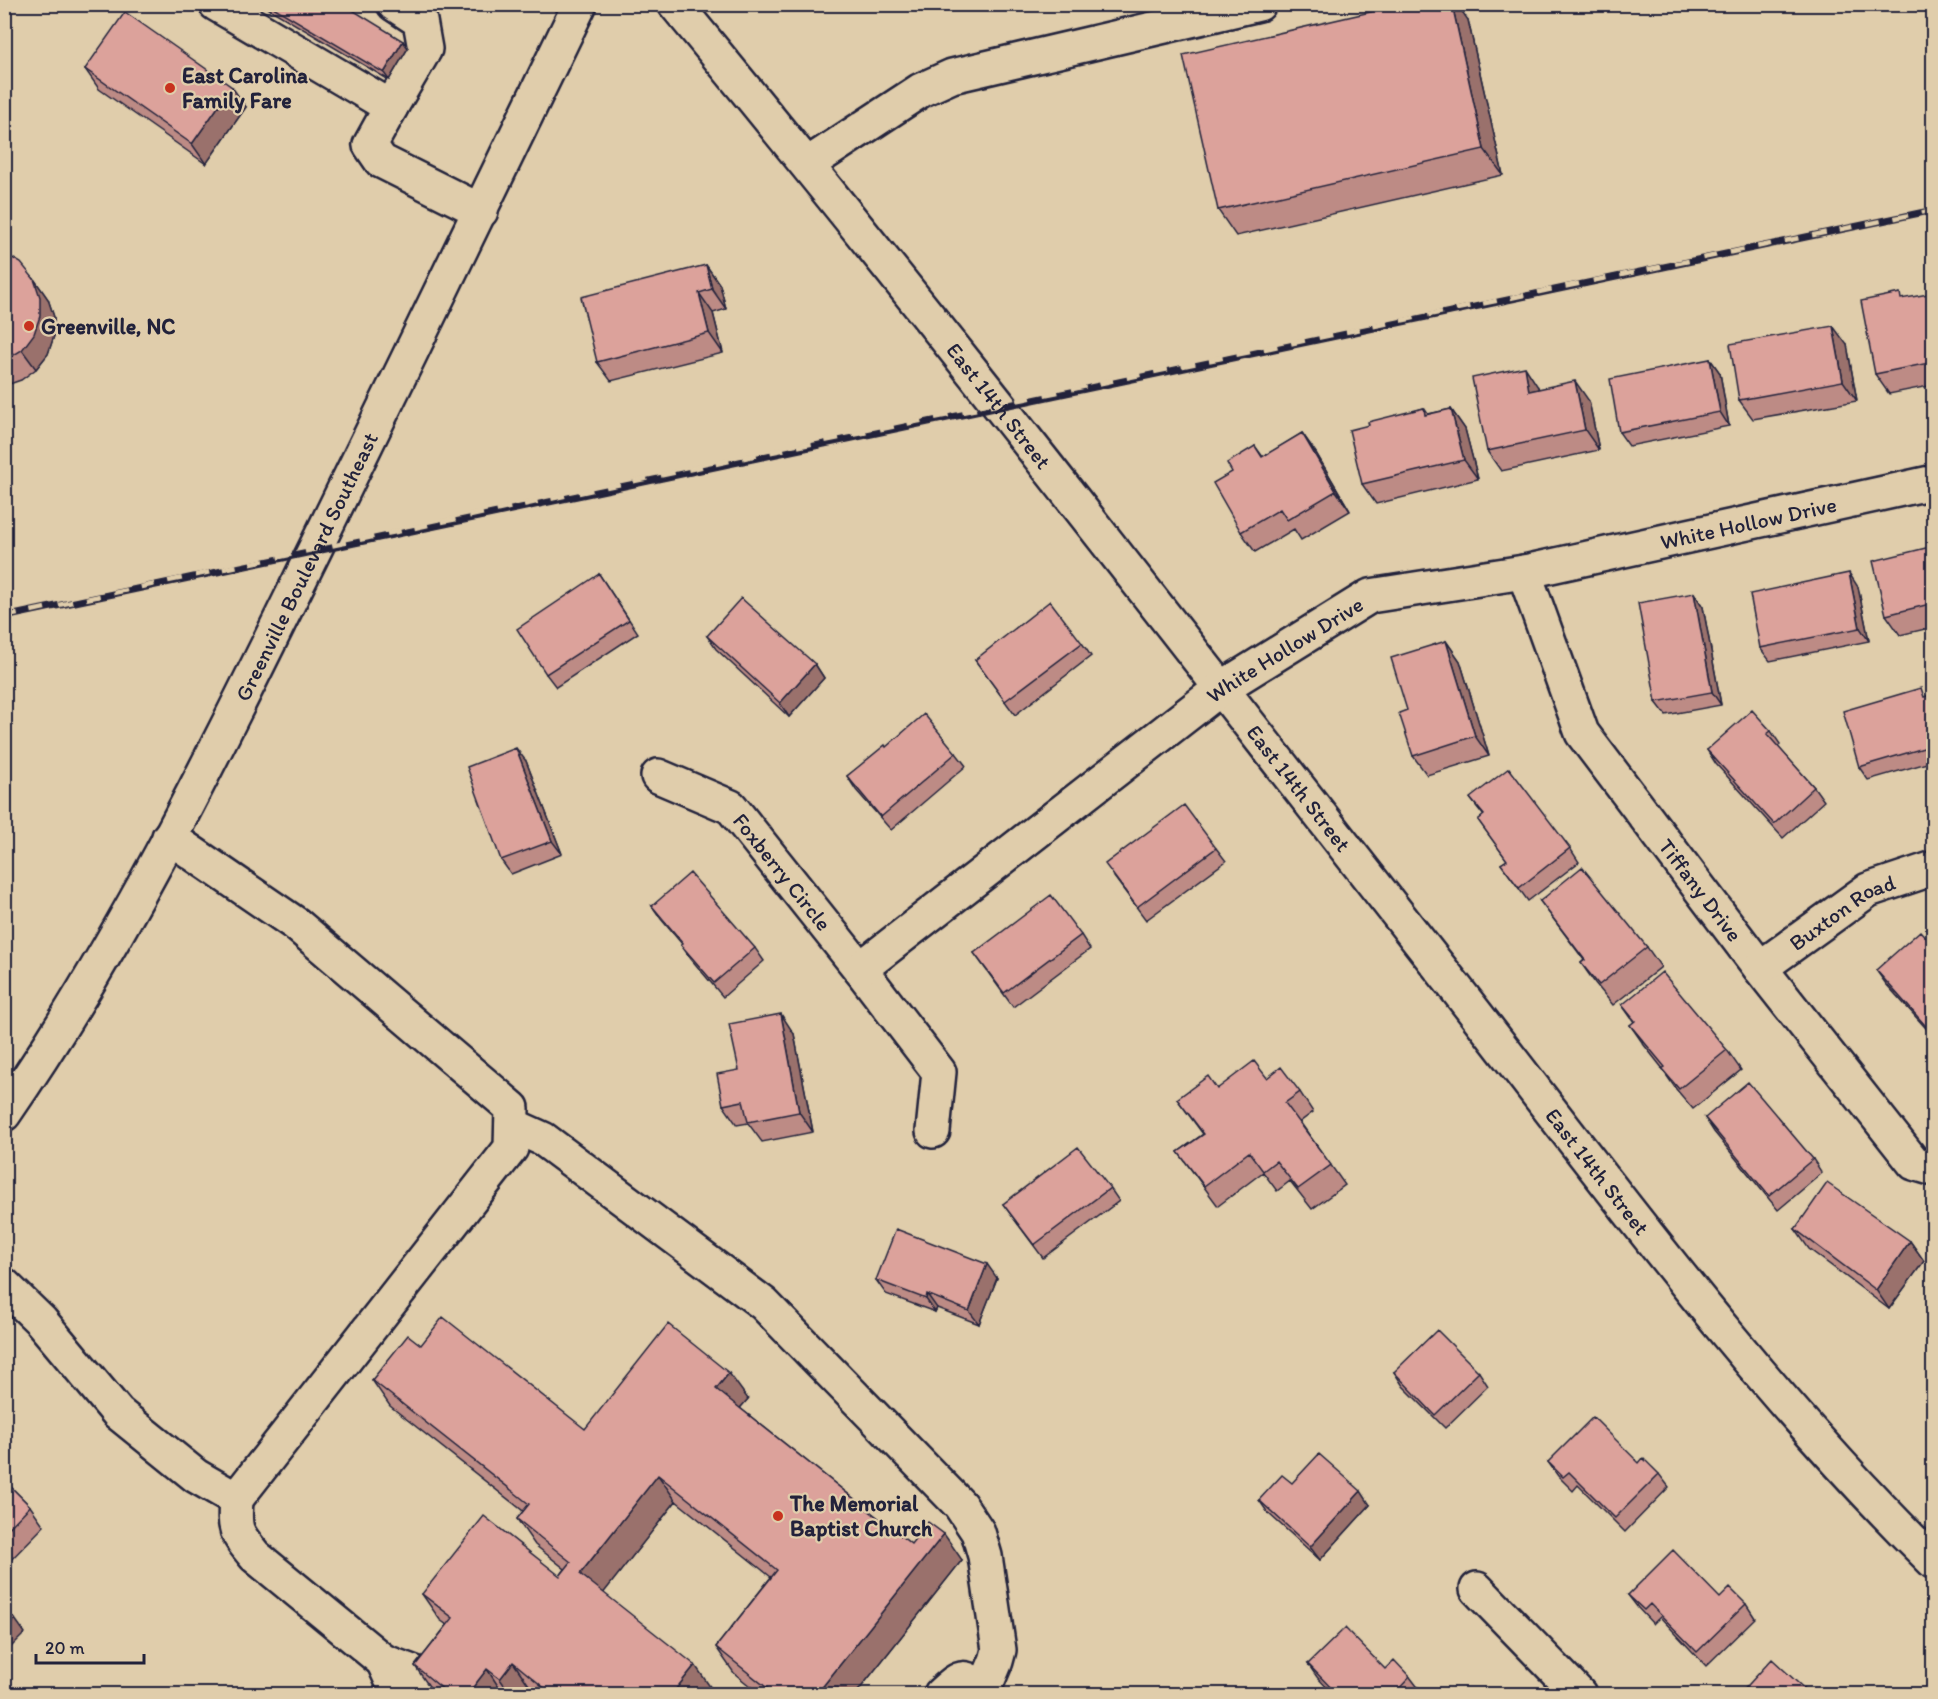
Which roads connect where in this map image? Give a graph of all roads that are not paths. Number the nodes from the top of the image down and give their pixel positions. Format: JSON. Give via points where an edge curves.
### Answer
{"nodes":[{"id":1,"x":580,"y":4,"type":"edge"},
{"id":2,"x":675,"y":4,"type":"edge"},
{"id":3,"x":217,"y":5,"type":"edge"},
{"id":4,"x":1247,"y":6,"type":"edge"},
{"id":5,"x":383,"y":12,"type":"edge"},
{"id":6,"x":391,"y":107,"type":"junction"},
{"id":7,"x":808,"y":164,"type":"junction"},
{"id":8,"x":481,"y":211,"type":"junction"},
{"id":9,"x":1934,"y":482,"type":"edge"},
{"id":10,"x":1524,"y":572,"type":"junction"},
{"id":11,"x":1220,"y":689,"type":"junction"},
{"id":12,"x":658,"y":776,"type":"dead end"},
{"id":13,"x":169,"y":837,"type":"junction"},
{"id":14,"x":1934,"y":868,"type":"edge"},
{"id":15,"x":1760,"y":968,"type":"junction"},
{"id":16,"x":861,"y":969,"type":"junction"},
{"id":17,"x":4,"y":1114,"type":"edge"},
{"id":18,"x":512,"y":1125,"type":"junction"},
{"id":19,"x":933,"y":1131,"type":"dead end"},
{"id":20,"x":1934,"y":1169,"type":"edge"},
{"id":21,"x":4,"y":1285,"type":"edge"},
{"id":22,"x":236,"y":1499,"type":"junction"},
{"id":23,"x":1934,"y":1562,"type":"edge"},
{"id":24,"x":1477,"y":1589,"type":"dead end"},
{"id":25,"x":383,"y":1661,"type":"junction"},
{"id":26,"x":438,"y":1686,"type":"edge"},
{"id":27,"x":984,"y":1693,"type":"edge"},
{"id":28,"x":398,"y":1695,"type":"edge"},
{"id":29,"x":940,"y":1695,"type":"edge"},
{"id":30,"x":1579,"y":1695,"type":"edge"}],
"edges":[{"from":1,"to":8,"type":"main road","name":"Greenville Boulevard Southeast"},
{"from":2,"to":7,"type":"main road","name":"East 14th Street"},
{"from":3,"to":6,"type":"main road","via":[[264,20],[346,67]]},
{"from":4,"to":7,"type":"main road","via":[[952,76],[921,90]]},
{"from":5,"to":6,"type":"main road","via":[[420,21],[425,49]]},
{"from":6,"to":8,"type":"main road","via":[[370,145],[381,161]]},
{"from":7,"to":11,"type":"main road","name":"East 14th Street"},
{"from":8,"to":13,"type":"main road","name":"Greenville Boulevard Southeast","via":[[257,669]]},
{"from":9,"to":10,"type":"main road","name":"White Hollow Drive"},
{"from":10,"to":11,"type":"main road","name":"White Hollow Drive","via":[[1370,597]]},
{"from":10,"to":15,"type":"main road","name":"Tiffany Drive","via":[[1582,733]]},
{"from":11,"to":16,"type":"main road","name":"White Hollow Drive"},
{"from":11,"to":23,"type":"main road","name":"East 14th Street","via":[[1741,1352],[1859,1487]]},
{"from":12,"to":16,"type":"main road","name":"Foxberry Circle","via":[[730,807]]},
{"from":13,"to":17,"type":"main road","name":"Greenville Boulevard Southeast","via":[[108,950]]},
{"from":13,"to":18,"type":"main road","via":[[296,924],[512,1108]]},
{"from":14,"to":15,"type":"main road","name":"Buxton Road","via":[[1868,890]]},
{"from":15,"to":20,"type":"main road","name":"Tiffany Drive","via":[[1914,1163]]},
{"from":16,"to":19,"type":"main road","name":"Foxberry Circle","via":[[939,1072]]},
{"from":18,"to":22,"type":"main road","via":[[511,1148]]},
{"from":18,"to":27,"type":"main road","via":[[543,1139],[764,1304],[960,1505],[978,1532],[985,1556],[999,1650]]},
{"from":21,"to":22,"type":"main road","via":[[41,1321],[118,1413],[196,1476]]},
{"from":22,"to":25,"type":"main road","via":[[234,1524],[255,1556]]},
{"from":24,"to":30,"type":"main road"},
{"from":25,"to":26,"type":"main road"},
{"from":25,"to":28,"type":"main road"},
{"from":27,"to":29,"type":"main road","via":[[971,1679],[962,1678]]}]}
